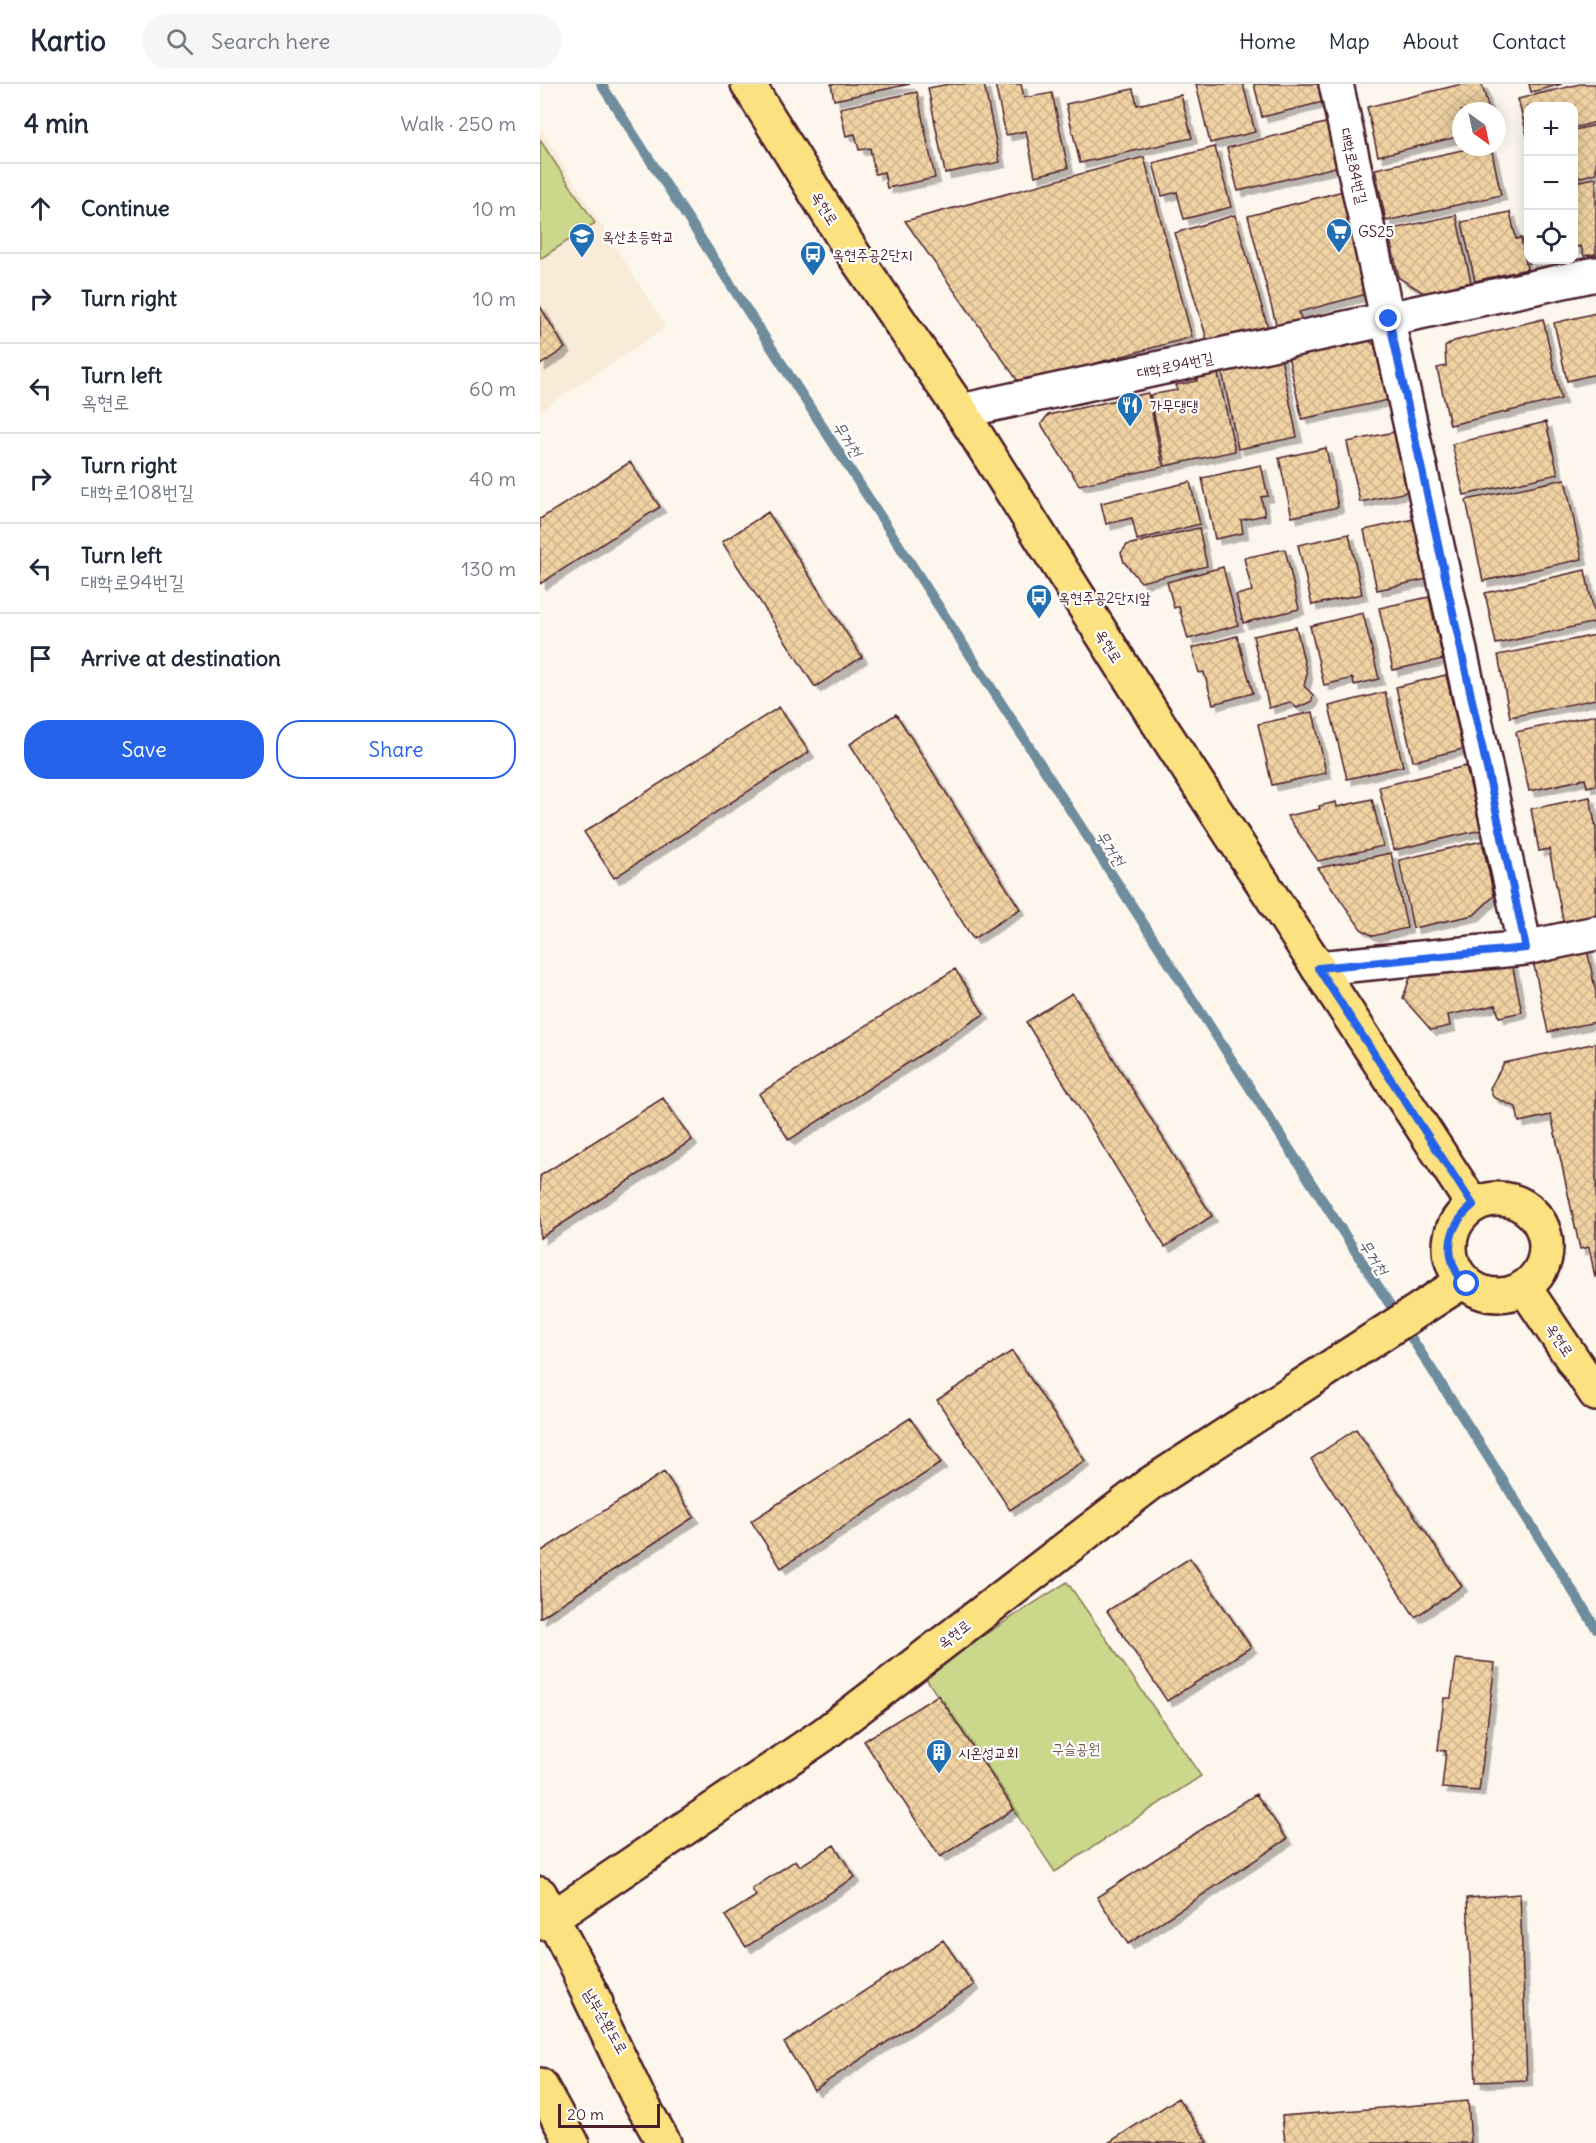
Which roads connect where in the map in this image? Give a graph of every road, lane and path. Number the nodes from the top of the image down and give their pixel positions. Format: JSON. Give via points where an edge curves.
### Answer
{"nodes":[{"id":1,"x":748,"y":84,"type":"edge"},
{"id":2,"x":1336,"y":84,"type":"edge"},
{"id":3,"x":1596,"y":274,"type":"edge"},
{"id":4,"x":1389,"y":319,"type":"junction"},
{"id":5,"x":961,"y":411,"type":"junction"},
{"id":6,"x":1596,"y":933,"type":"edge"},
{"id":7,"x":1526,"y":948,"type":"junction"},
{"id":8,"x":1318,"y":968,"type":"junction"},
{"id":9,"x":1473,"y":1205,"type":"junction"},
{"id":10,"x":1524,"y":1287,"type":"junction"},
{"id":11,"x":1450,"y":1291,"type":"junction"},
{"id":12,"x":1596,"y":1394,"type":"edge"},
{"id":13,"x":544,"y":1912,"type":"edge"},
{"id":14,"x":581,"y":1978,"type":"junction"},
{"id":15,"x":540,"y":2085,"type":"edge"},
{"id":16,"x":540,"y":2098,"type":"edge"},
{"id":17,"x":561,"y":2143,"type":"edge"},
{"id":18,"x":572,"y":2143,"type":"edge"},
{"id":19,"x":664,"y":2143,"type":"edge"},
{"id":20,"x":680,"y":2143,"type":"edge"}],
"edges":[{"from":1,"to":5,"type":"main road","name":"옥현로","via":[[854,255]]},
{"from":2,"to":4,"type":"street","name":"대학로84번길"},
{"from":3,"to":4,"type":"street","name":"대학로94번길"},
{"from":4,"to":5,"type":"street","name":"대학로94번길"},
{"from":4,"to":7,"type":"street"},
{"from":5,"to":8,"type":"main road","name":"옥현로"},
{"from":6,"to":7,"type":"street"},
{"from":7,"to":8,"type":"street"},
{"from":8,"to":9,"type":"main road","name":"옥현로"},
{"from":9,"to":10,"type":"main road","via":[[1506,1198],[1534,1214],[1543,1228],[1546,1253],[1536,1276]]},
{"from":9,"to":11,"type":"main road","via":[[1454,1228],[1450,1243]]},
{"from":10,"to":11,"type":"main road","via":[[1495,1294]]},
{"from":10,"to":12,"type":"main road","name":"옥현로"},
{"from":11,"to":13,"type":"main road","name":"옥현로","via":[[1150,1484],[823,1735]]},
{"from":13,"to":14,"type":"main road","name":"남부순환도로"},
{"from":14,"to":19,"type":"main road"},
{"from":14,"to":20,"type":"main road","name":"남부순환도로"},
{"from":15,"to":18,"type":"main road"},
{"from":16,"to":17,"type":"main road"}]}
